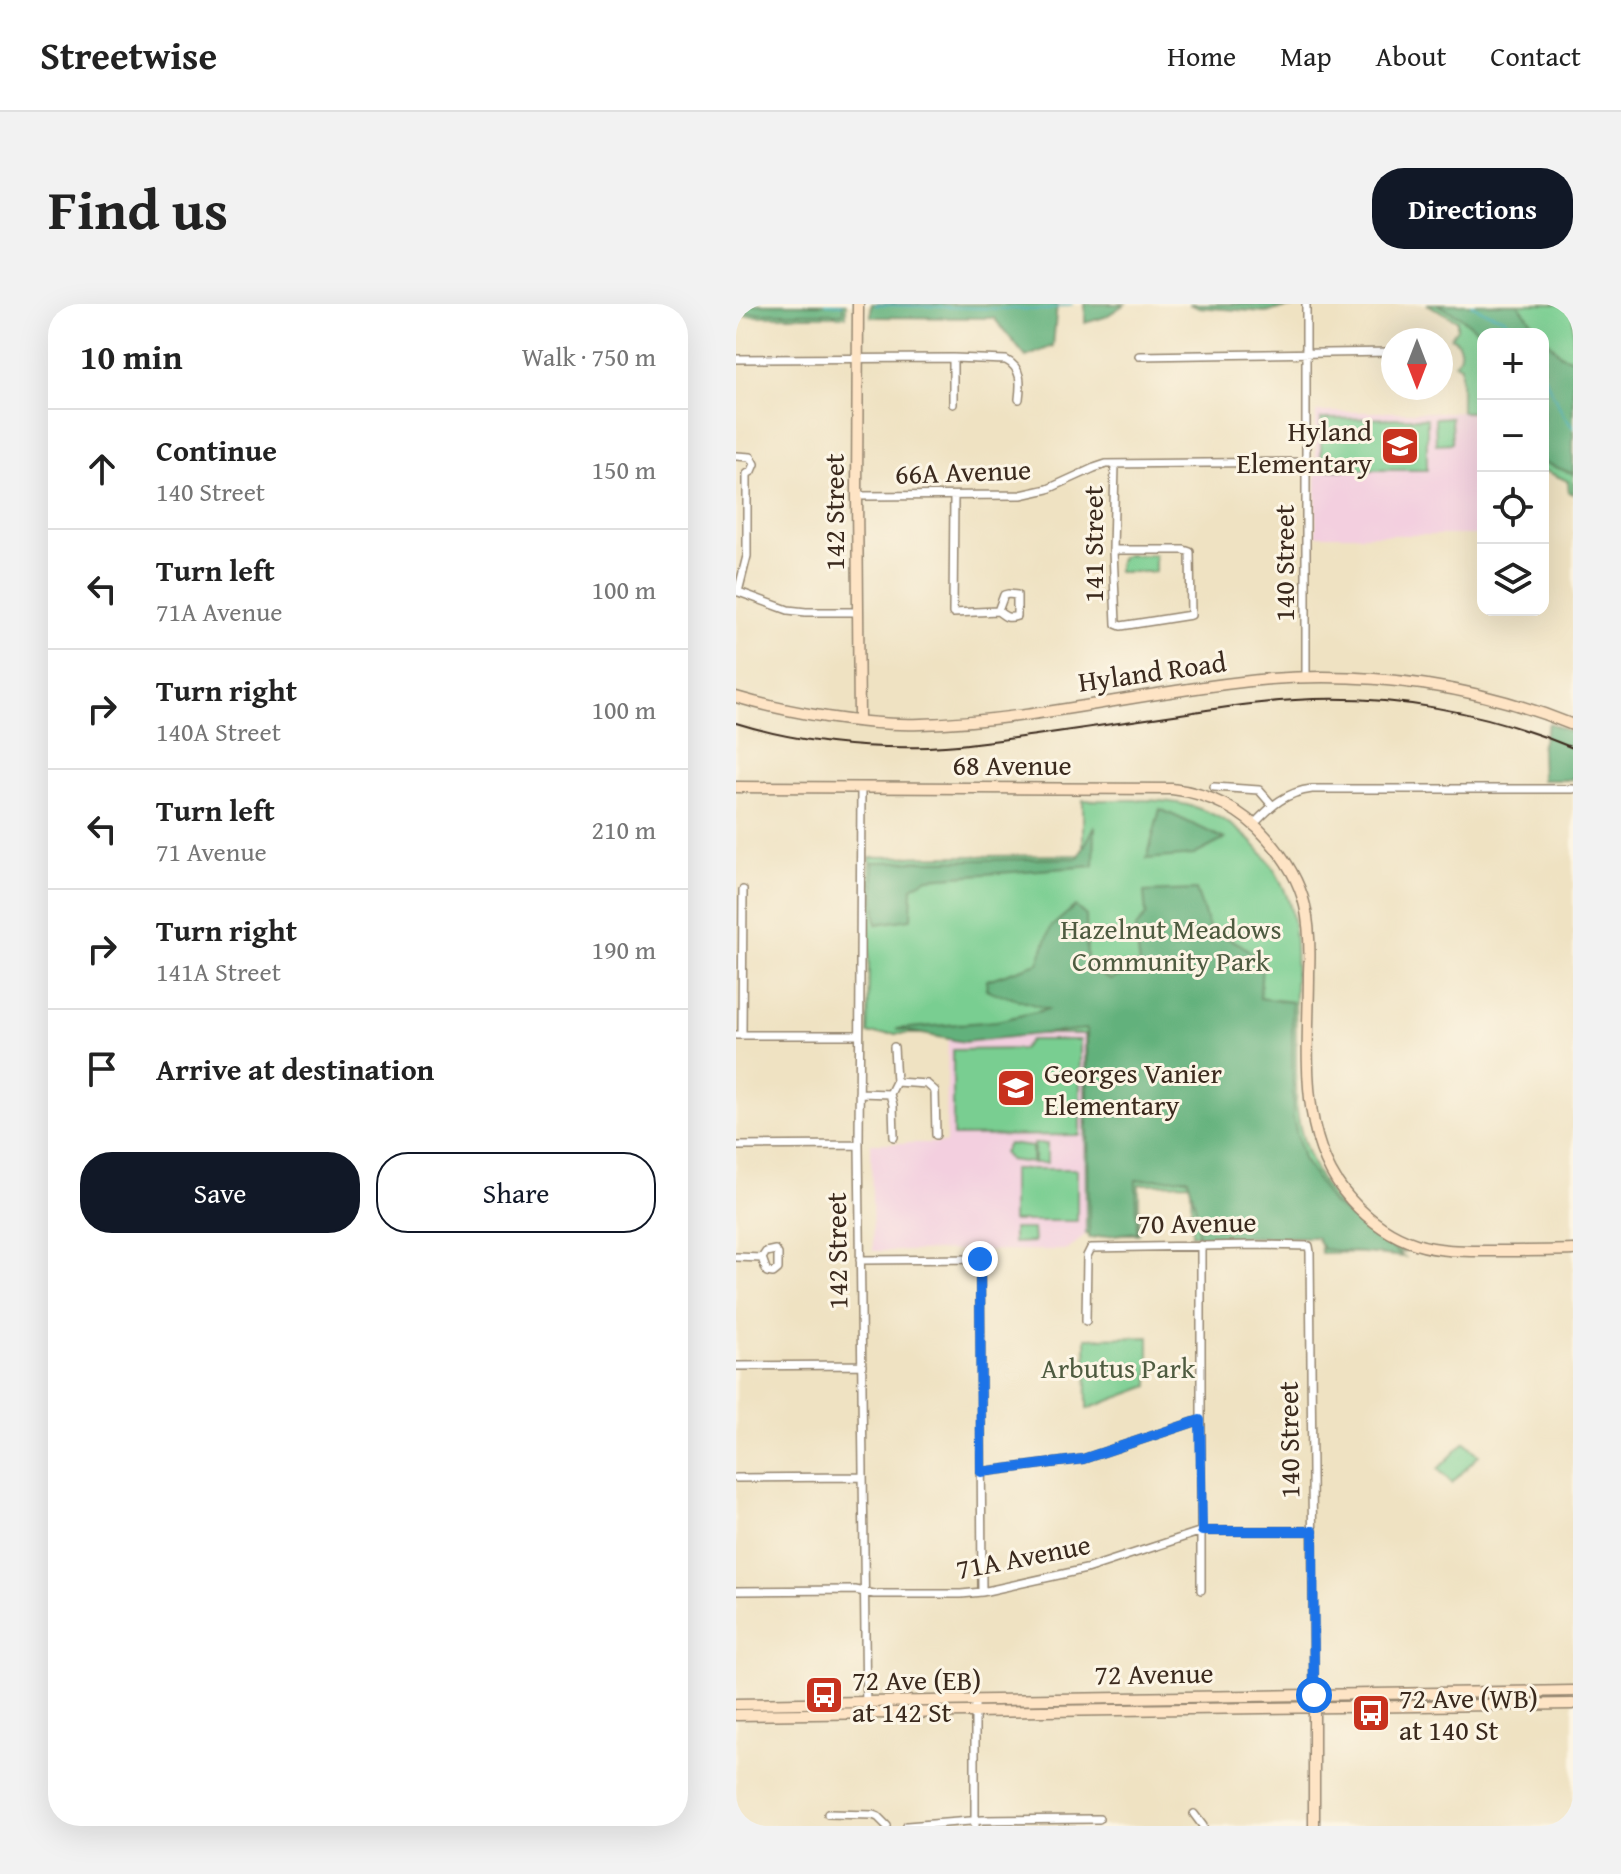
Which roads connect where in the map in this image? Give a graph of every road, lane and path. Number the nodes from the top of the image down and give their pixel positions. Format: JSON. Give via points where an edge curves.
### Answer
{"nodes":[{"id":1,"x":858,"y":304,"type":"edge"},
{"id":2,"x":1306,"y":304,"type":"edge"},
{"id":3,"x":1381,"y":352,"type":"edge"},
{"id":4,"x":1307,"y":354,"type":"junction"},
{"id":5,"x":1139,"y":356,"type":"dead end"},
{"id":6,"x":857,"y":358,"type":"junction"},
{"id":7,"x":953,"y":358,"type":"junction"},
{"id":8,"x":736,"y":359,"type":"edge"},
{"id":9,"x":1019,"y":399,"type":"dead end"},
{"id":10,"x":953,"y":404,"type":"dead end"},
{"id":11,"x":736,"y":456,"type":"edge"},
{"id":12,"x":1307,"y":462,"type":"junction"},
{"id":13,"x":1115,"y":464,"type":"junction"},
{"id":14,"x":857,"y":496,"type":"junction"},
{"id":15,"x":954,"y":496,"type":"junction"},
{"id":16,"x":1113,"y":550,"type":"junction"},
{"id":17,"x":737,"y":592,"type":"edge"},
{"id":18,"x":998,"y":611,"type":"dead end"},
{"id":19,"x":858,"y":612,"type":"junction"},
{"id":20,"x":1306,"y":677,"type":"junction"},
{"id":21,"x":736,"y":697,"type":"edge"},
{"id":22,"x":859,"y":720,"type":"junction"},
{"id":23,"x":1573,"y":725,"type":"edge"},
{"id":24,"x":736,"y":787,"type":"edge"},
{"id":25,"x":1214,"y":787,"type":"dead end"},
{"id":26,"x":861,"y":788,"type":"junction"},
{"id":27,"x":1573,"y":789,"type":"edge"},
{"id":28,"x":1272,"y":805,"type":"junction"},
{"id":29,"x":1254,"y":824,"type":"junction"},
{"id":30,"x":743,"y":890,"type":"dead end"},
{"id":31,"x":739,"y":1034,"type":"edge"},
{"id":32,"x":859,"y":1035,"type":"junction"},
{"id":33,"x":894,"y":1047,"type":"dead end"},
{"id":34,"x":896,"y":1082,"type":"junction"},
{"id":35,"x":859,"y":1093,"type":"junction"},
{"id":36,"x":890,"y":1094,"type":"junction"},
{"id":37,"x":936,"y":1135,"type":"dead end"},
{"id":38,"x":894,"y":1137,"type":"dead end"},
{"id":39,"x":859,"y":1145,"type":"junction"},
{"id":40,"x":736,"y":1146,"type":"edge"},
{"id":41,"x":1201,"y":1245,"type":"junction"},
{"id":42,"x":1309,"y":1246,"type":"joint"},
{"id":43,"x":1573,"y":1250,"type":"edge"},
{"id":44,"x":736,"y":1257,"type":"edge"},
{"id":45,"x":762,"y":1258,"type":"dead end"},
{"id":46,"x":860,"y":1260,"type":"junction"},
{"id":47,"x":1086,"y":1321,"type":"dead end"},
{"id":48,"x":862,"y":1365,"type":"junction"},
{"id":49,"x":736,"y":1366,"type":"edge"},
{"id":50,"x":1200,"y":1420,"type":"junction"},
{"id":51,"x":981,"y":1472,"type":"junction"},
{"id":52,"x":862,"y":1477,"type":"junction"},
{"id":53,"x":736,"y":1478,"type":"edge"},
{"id":54,"x":1202,"y":1531,"type":"junction"},
{"id":55,"x":1313,"y":1531,"type":"junction"},
{"id":56,"x":1201,"y":1590,"type":"dead end"},
{"id":57,"x":736,"y":1591,"type":"edge"},
{"id":58,"x":864,"y":1592,"type":"junction"},
{"id":59,"x":982,"y":1592,"type":"junction"},
{"id":60,"x":1573,"y":1691,"type":"edge"},
{"id":61,"x":1314,"y":1695,"type":"junction"},
{"id":62,"x":975,"y":1700,"type":"junction"},
{"id":63,"x":736,"y":1704,"type":"edge"},
{"id":64,"x":1573,"y":1704,"type":"edge"},
{"id":65,"x":866,"y":1708,"type":"junction"},
{"id":66,"x":1313,"y":1708,"type":"junction"},
{"id":67,"x":975,"y":1713,"type":"junction"},
{"id":68,"x":736,"y":1715,"type":"edge"},
{"id":69,"x":828,"y":1814,"type":"dead end"},
{"id":70,"x":1194,"y":1814,"type":"dead end"},
{"id":71,"x":1099,"y":1819,"type":"dead end"},
{"id":72,"x":975,"y":1823,"type":"edge"},
{"id":73,"x":887,"y":1826,"type":"edge"},
{"id":74,"x":907,"y":1826,"type":"edge"},
{"id":75,"x":1203,"y":1826,"type":"edge"},
{"id":76,"x":1314,"y":1826,"type":"edge"}],
"edges":[{"from":1,"to":6,"type":"street","name":"142 Street"},
{"from":2,"to":4,"type":"street","name":"140 Street"},
{"from":3,"to":4,"type":"street"},
{"from":4,"to":5,"type":"street"},
{"from":4,"to":12,"type":"street","name":"140 Street"},
{"from":6,"to":7,"type":"street"},
{"from":6,"to":8,"type":"street"},
{"from":6,"to":14,"type":"street","name":"142 Street"},
{"from":7,"to":9,"type":"street","via":[[1009,361],[1021,380]]},
{"from":7,"to":10,"type":"street"},
{"from":11,"to":17,"type":"street","via":[[754,460],[754,467],[743,474],[747,556]]},
{"from":12,"to":13,"type":"street","name":"66A Avenue"},
{"from":12,"to":20,"type":"street","name":"140 Street"},
{"from":13,"to":15,"type":"street","name":"66A Avenue","via":[[1021,495]]},
{"from":13,"to":16,"type":"street","name":"141 Street"},
{"from":14,"to":15,"type":"street","name":"66A Avenue"},
{"from":14,"to":19,"type":"street","name":"142 Street"},
{"from":15,"to":18,"type":"street","via":[[953,613]]},
{"from":16,"to":16,"type":"street","name":"141 Street","via":[[1190,552],[1191,615],[1116,624]]},
{"from":17,"to":19,"type":"street","via":[[788,610]]},
{"from":19,"to":22,"type":"street","name":"142 Street"},
{"from":20,"to":22,"type":"street","name":"Hyland Road","via":[[964,722]]},
{"from":20,"to":23,"type":"street","name":"Hyland Road","via":[[1427,685],[1499,700]]},
{"from":21,"to":22,"type":"street","name":"Hyland Road"},
{"from":24,"to":26,"type":"street","name":"68 Avenue"},
{"from":25,"to":28,"type":"street","via":[[1259,790]]},
{"from":26,"to":29,"type":"street","name":"68 Avenue","via":[[1172,789],[1216,801]]},
{"from":26,"to":32,"type":"street","name":"142 Street"},
{"from":27,"to":28,"type":"street","via":[[1312,789]]},
{"from":28,"to":29,"type":"street"},
{"from":29,"to":43,"type":"street","via":[[1287,864],[1306,909],[1311,1113],[1333,1176],[1359,1209],[1414,1244],[1446,1251]]},
{"from":30,"to":31,"type":"street"},
{"from":31,"to":32,"type":"street"},
{"from":32,"to":35,"type":"street","name":"142 Street"},
{"from":33,"to":34,"type":"street"},
{"from":34,"to":36,"type":"street"},
{"from":34,"to":37,"type":"street","via":[[927,1084],[935,1091]]},
{"from":35,"to":36,"type":"street"},
{"from":35,"to":39,"type":"street","name":"142 Street"},
{"from":36,"to":38,"type":"street"},
{"from":39,"to":40,"type":"street"},
{"from":39,"to":46,"type":"street","name":"142 Street"},
{"from":41,"to":42,"type":"street","name":"70 Avenue"},
{"from":41,"to":47,"type":"street","name":"70 Avenue","via":[[1088,1251]]},
{"from":41,"to":50,"type":"street"},
{"from":42,"to":55,"type":"street","name":"140 Street"},
{"from":44,"to":45,"type":"street"},
{"from":46,"to":48,"type":"street","name":"142 Street"},
{"from":46,"to":51,"type":"street","via":[[980,1259]]},
{"from":48,"to":49,"type":"street"},
{"from":48,"to":52,"type":"street","name":"142 Street"},
{"from":50,"to":51,"type":"street","via":[[1083,1459]]},
{"from":50,"to":54,"type":"street"},
{"from":51,"to":59,"type":"street"},
{"from":52,"to":53,"type":"street"},
{"from":52,"to":58,"type":"street","name":"142 Street"},
{"from":54,"to":55,"type":"street","name":"71A Avenue"},
{"from":54,"to":56,"type":"street"},
{"from":54,"to":59,"type":"street","name":"71A Avenue","via":[[1086,1569]]},
{"from":55,"to":61,"type":"street","name":"140 Street"},
{"from":57,"to":58,"type":"street","name":"71A Avenue"},
{"from":58,"to":59,"type":"street","name":"71A Avenue"},
{"from":58,"to":65,"type":"street","name":"142 Street"},
{"from":60,"to":61,"type":"street","name":"72 Avenue"},
{"from":61,"to":62,"type":"street","name":"72 Avenue"},
{"from":61,"to":66,"type":"street","name":"140 Street"},
{"from":62,"to":65,"type":"street","name":"72 Avenue"},
{"from":62,"to":67,"type":"street"},
{"from":63,"to":65,"type":"street","name":"72 Avenue"},
{"from":64,"to":66,"type":"street","name":"72 Avenue"},
{"from":65,"to":67,"type":"street","name":"72 Avenue"},
{"from":65,"to":68,"type":"street","name":"72 Avenue"},
{"from":66,"to":67,"type":"street","name":"72 Avenue"},
{"from":66,"to":76,"type":"street","name":"140 Street"},
{"from":67,"to":72,"type":"street"},
{"from":69,"to":73,"type":"street","via":[[873,1815]]},
{"from":70,"to":75,"type":"street"},
{"from":71,"to":72,"type":"street"},
{"from":72,"to":74,"type":"street"}]}
